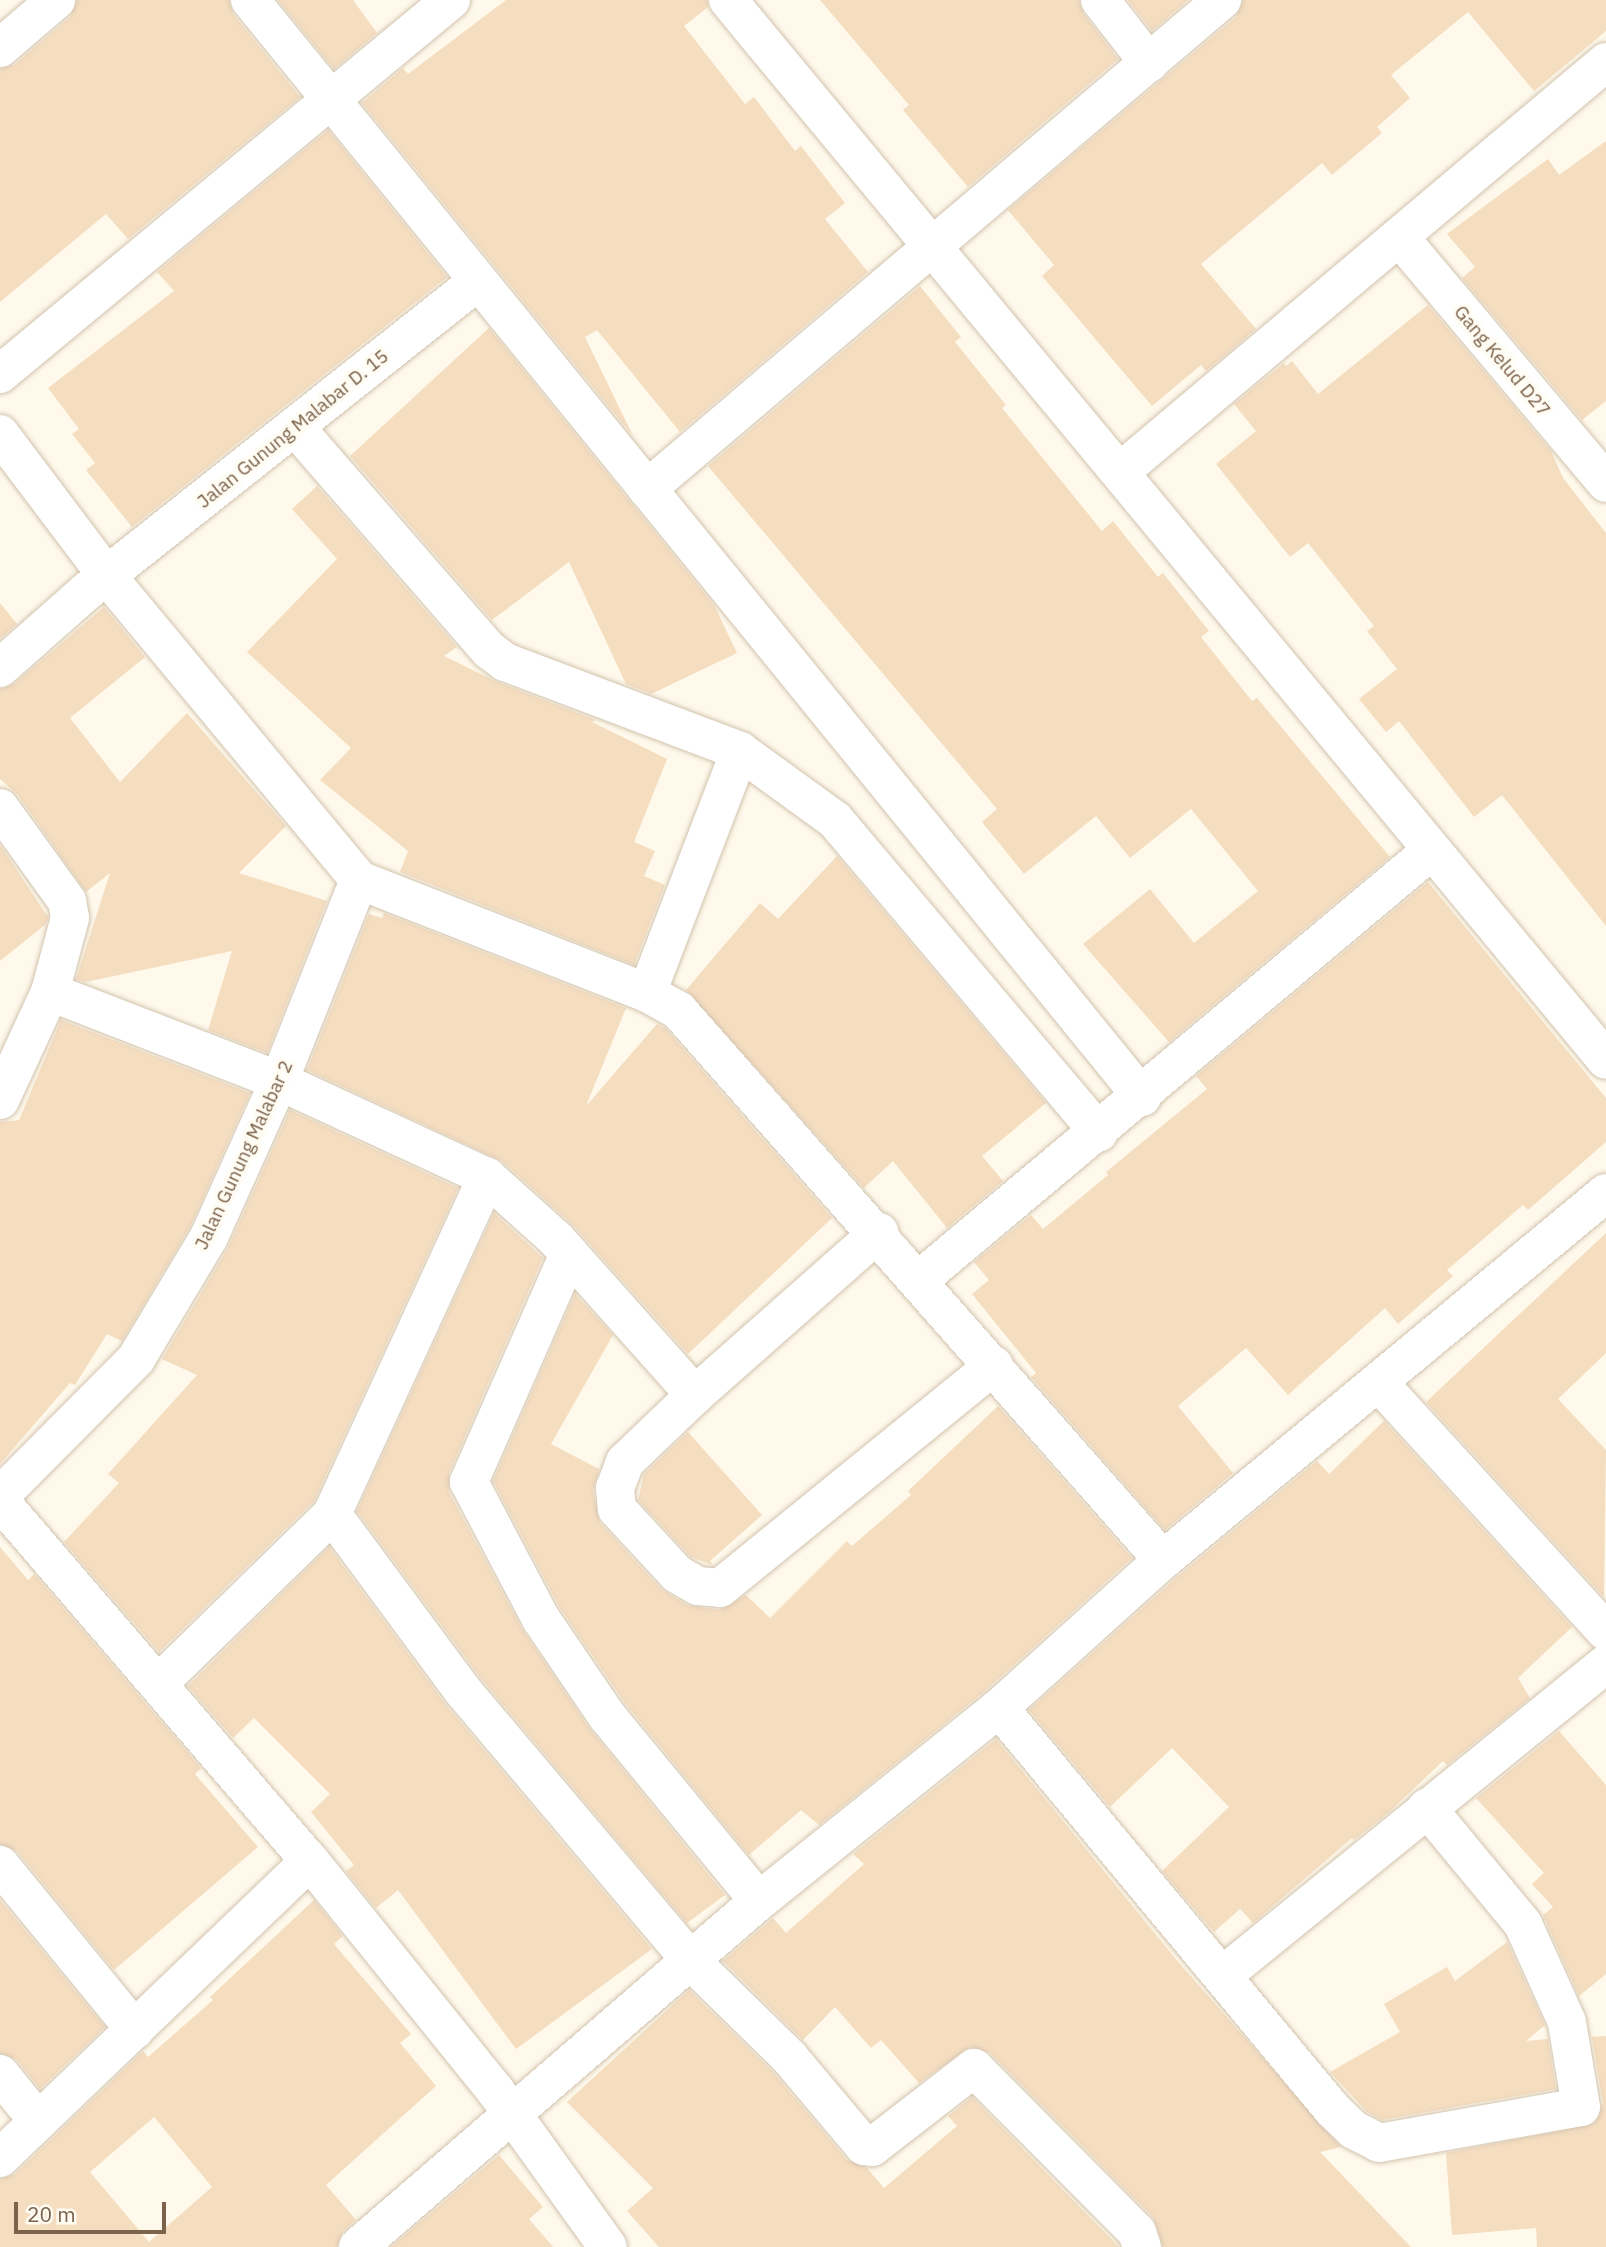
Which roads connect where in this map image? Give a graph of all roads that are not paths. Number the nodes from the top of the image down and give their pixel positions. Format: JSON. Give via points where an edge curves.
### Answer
{"nodes":[{"id":1,"x":56,"y":0,"type":"edge"},
{"id":2,"x":250,"y":0,"type":"edge"},
{"id":3,"x":451,"y":0,"type":"edge"},
{"id":4,"x":728,"y":0,"type":"edge"},
{"id":5,"x":1100,"y":0,"type":"edge"},
{"id":6,"x":1222,"y":0,"type":"edge"},
{"id":7,"x":0,"y":48,"type":"edge"},
{"id":8,"x":1606,"y":62,"type":"edge"},
{"id":9,"x":1149,"y":63,"type":"junction"},
{"id":10,"x":331,"y":100,"type":"junction"},
{"id":11,"x":1400,"y":238,"type":"junction"},
{"id":12,"x":932,"y":246,"type":"junction"},
{"id":13,"x":478,"y":281,"type":"junction"},
{"id":14,"x":0,"y":374,"type":"edge"},
{"id":15,"x":295,"y":427,"type":"junction"},
{"id":16,"x":0,"y":434,"type":"edge"},
{"id":17,"x":1120,"y":472,"type":"junction"},
{"id":18,"x":1606,"y":483,"type":"edge"},
{"id":19,"x":647,"y":489,"type":"junction"},
{"id":20,"x":107,"y":576,"type":"junction"},
{"id":21,"x":0,"y":668,"type":"edge"},
{"id":22,"x":740,"y":751,"type":"junction"},
{"id":23,"x":0,"y":807,"type":"edge"},
{"id":24,"x":1432,"y":850,"type":"junction"},
{"id":25,"x":359,"y":880,"type":"junction"},
{"id":26,"x":50,"y":992,"type":"junction"},
{"id":27,"x":647,"y":993,"type":"junction"},
{"id":28,"x":1599,"y":1037,"type":"edge"},
{"id":29,"x":279,"y":1081,"type":"junction"},
{"id":30,"x":1142,"y":1097,"type":"junction"},
{"id":31,"x":0,"y":1100,"type":"edge"},
{"id":32,"x":1099,"y":1132,"type":"junction"},
{"id":33,"x":487,"y":1177,"type":"junction"},
{"id":34,"x":1606,"y":1193,"type":"edge"},
{"id":35,"x":879,"y":1232,"type":"junction"},
{"id":36,"x":569,"y":1254,"type":"junction"},
{"id":37,"x":919,"y":1280,"type":"junction"},
{"id":38,"x":994,"y":1365,"type":"junction"},
{"id":39,"x":1378,"y":1381,"type":"junction"},
{"id":40,"x":695,"y":1395,"type":"junction"},
{"id":41,"x":0,"y":1499,"type":"edge"},
{"id":42,"x":332,"y":1514,"type":"junction"},
{"id":43,"x":1163,"y":1560,"type":"junction"},
{"id":44,"x":1606,"y":1632,"type":"edge"},
{"id":45,"x":1606,"y":1664,"type":"edge"},
{"id":46,"x":158,"y":1684,"type":"junction"},
{"id":47,"x":999,"y":1708,"type":"junction"},
{"id":48,"x":1427,"y":1808,"type":"junction"},
{"id":49,"x":310,"y":1861,"type":"junction"},
{"id":50,"x":0,"y":1865,"type":"edge"},
{"id":51,"x":759,"y":1901,"type":"junction"},
{"id":52,"x":692,"y":1962,"type":"junction"},
{"id":53,"x":1222,"y":1976,"type":"junction"},
{"id":54,"x":135,"y":2030,"type":"junction"},
{"id":55,"x":0,"y":2074,"type":"edge"},
{"id":56,"x":1594,"y":2107,"type":"edge"},
{"id":57,"x":511,"y":2111,"type":"junction"},
{"id":58,"x":38,"y":2121,"type":"junction"},
{"id":59,"x":0,"y":2158,"type":"edge"},
{"id":60,"x":358,"y":2247,"type":"edge"},
{"id":61,"x":608,"y":2247,"type":"edge"},
{"id":62,"x":1142,"y":2247,"type":"edge"}],
"edges":[{"from":1,"to":7,"type":"street"},
{"from":2,"to":10,"type":"street"},
{"from":3,"to":10,"type":"street"},
{"from":4,"to":12,"type":"street"},
{"from":5,"to":9,"type":"street"},
{"from":6,"to":9,"type":"street"},
{"from":8,"to":11,"type":"street"},
{"from":9,"to":12,"type":"street"},
{"from":10,"to":13,"type":"street"},
{"from":10,"to":14,"type":"street"},
{"from":11,"to":17,"type":"street"},
{"from":11,"to":18,"type":"street","name":"Gang Kelud D27"},
{"from":12,"to":17,"type":"street"},
{"from":12,"to":19,"type":"street"},
{"from":13,"to":15,"type":"street","name":"Jalan Gunung Malabar D. 15"},
{"from":13,"to":19,"type":"street"},
{"from":15,"to":20,"type":"street","name":"Jalan Gunung Malabar D. 15"},
{"from":15,"to":22,"type":"street","via":[[489,650],[505,662]]},
{"from":16,"to":20,"type":"street"},
{"from":17,"to":24,"type":"street"},
{"from":19,"to":30,"type":"street"},
{"from":20,"to":21,"type":"street","name":"Jalan Gunung Malabar D. 15"},
{"from":20,"to":25,"type":"street"},
{"from":22,"to":27,"type":"street"},
{"from":22,"to":32,"type":"street","via":[[835,820]]},
{"from":23,"to":26,"type":"street","via":[[67,901],[70,918]]},
{"from":24,"to":28,"type":"street"},
{"from":24,"to":30,"type":"street"},
{"from":25,"to":27,"type":"street"},
{"from":25,"to":29,"type":"street","name":"Jalan Gunung Malabar 2"},
{"from":26,"to":29,"type":"street"},
{"from":26,"to":31,"type":"street"},
{"from":27,"to":35,"type":"street","via":[[679,1011]]},
{"from":29,"to":33,"type":"street"},
{"from":29,"to":41,"type":"street","name":"Jalan Gunung Malabar 2","via":[[209,1237],[136,1359]]},
{"from":30,"to":32,"type":"street"},
{"from":32,"to":37,"type":"street"},
{"from":33,"to":36,"type":"street"},
{"from":33,"to":42,"type":"street"},
{"from":34,"to":39,"type":"street"},
{"from":35,"to":37,"type":"street"},
{"from":35,"to":40,"type":"street"},
{"from":36,"to":40,"type":"street"},
{"from":36,"to":51,"type":"street","via":[[469,1482],[541,1619],[607,1716]]},
{"from":37,"to":38,"type":"street"},
{"from":38,"to":40,"type":"street","via":[[720,1588],[698,1586],[677,1574],[617,1509],[615,1488],[625,1462]]},
{"from":38,"to":43,"type":"street"},
{"from":39,"to":43,"type":"street"},
{"from":39,"to":44,"type":"street"},
{"from":41,"to":46,"type":"street"},
{"from":42,"to":46,"type":"street"},
{"from":42,"to":52,"type":"street","via":[[463,1691]]},
{"from":43,"to":47,"type":"street"},
{"from":45,"to":48,"type":"street"},
{"from":46,"to":49,"type":"street"},
{"from":47,"to":51,"type":"street"},
{"from":47,"to":53,"type":"street"},
{"from":48,"to":53,"type":"street"},
{"from":48,"to":56,"type":"street","via":[[1523,1924],[1567,2022]]},
{"from":49,"to":54,"type":"street"},
{"from":49,"to":57,"type":"street"},
{"from":50,"to":54,"type":"street"},
{"from":51,"to":52,"type":"street"},
{"from":52,"to":57,"type":"street"},
{"from":52,"to":62,"type":"street","via":[[789,2057],[864,2146],[872,2147],[974,2068],[1137,2232]]},
{"from":53,"to":56,"type":"street","via":[[1332,2109],[1353,2130],[1378,2143]]},
{"from":54,"to":58,"type":"street"},
{"from":55,"to":58,"type":"street"},
{"from":57,"to":60,"type":"street"},
{"from":57,"to":61,"type":"street"},
{"from":58,"to":59,"type":"street"}]}
